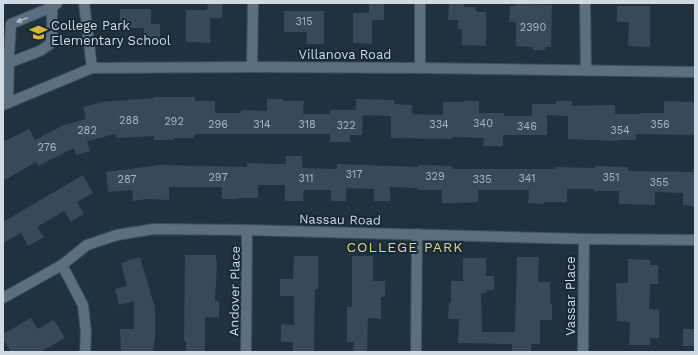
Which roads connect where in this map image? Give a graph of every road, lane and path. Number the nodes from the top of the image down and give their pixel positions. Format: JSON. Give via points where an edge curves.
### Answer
{"nodes":[{"id":1,"x":84,"y":3,"type":"edge"},
{"id":2,"x":253,"y":3,"type":"edge"},
{"id":3,"x":420,"y":3,"type":"edge"},
{"id":4,"x":585,"y":3,"type":"edge"},
{"id":5,"x":55,"y":5,"type":"edge"},
{"id":6,"x":8,"y":63,"type":"junction"},
{"id":7,"x":252,"y":67,"type":"junction"},
{"id":8,"x":92,"y":68,"type":"junction"},
{"id":9,"x":420,"y":68,"type":"junction"},
{"id":10,"x":586,"y":70,"type":"junction"},
{"id":11,"x":695,"y":72,"type":"edge"},
{"id":12,"x":6,"y":104,"type":"edge"},
{"id":13,"x":248,"y":230,"type":"junction"},
{"id":14,"x":418,"y":234,"type":"junction"},
{"id":15,"x":584,"y":239,"type":"junction"},
{"id":16,"x":695,"y":240,"type":"edge"},
{"id":17,"x":62,"y":264,"type":"junction"},
{"id":18,"x":3,"y":298,"type":"edge"},
{"id":19,"x":86,"y":352,"type":"edge"},
{"id":20,"x":246,"y":352,"type":"edge"},
{"id":21,"x":416,"y":352,"type":"edge"},
{"id":22,"x":583,"y":352,"type":"edge"}],
"edges":[{"from":1,"to":8,"type":"street"},
{"from":2,"to":7,"type":"street"},
{"from":3,"to":9,"type":"street"},
{"from":4,"to":10,"type":"street"},
{"from":5,"to":6,"type":"street","via":[[50,44],[40,51]]},
{"from":5,"to":6,"type":"street","one_way":true,"via":[[11,24]]},
{"from":6,"to":12,"type":"street"},
{"from":7,"to":8,"type":"street","name":"Villanova Road"},
{"from":7,"to":9,"type":"street","name":"Villanova Road"},
{"from":8,"to":12,"type":"street","name":"Villanova Road"},
{"from":9,"to":10,"type":"street","name":"Villanova Road"},
{"from":10,"to":11,"type":"street","name":"Villanova Road"},
{"from":13,"to":14,"type":"street","name":"Nassau Road"},
{"from":13,"to":17,"type":"street","name":"Nassau Road","via":[[154,229],[116,235],[86,245]]},
{"from":13,"to":20,"type":"street","name":"Andover Place"},
{"from":14,"to":15,"type":"street","name":"Nassau Road"},
{"from":14,"to":21,"type":"street"},
{"from":15,"to":16,"type":"street","name":"Nassau Road"},
{"from":15,"to":22,"type":"street","name":"Vassar Place"},
{"from":17,"to":18,"type":"street","name":"Nassau Road"},
{"from":17,"to":19,"type":"street","via":[[83,305]]}]}
